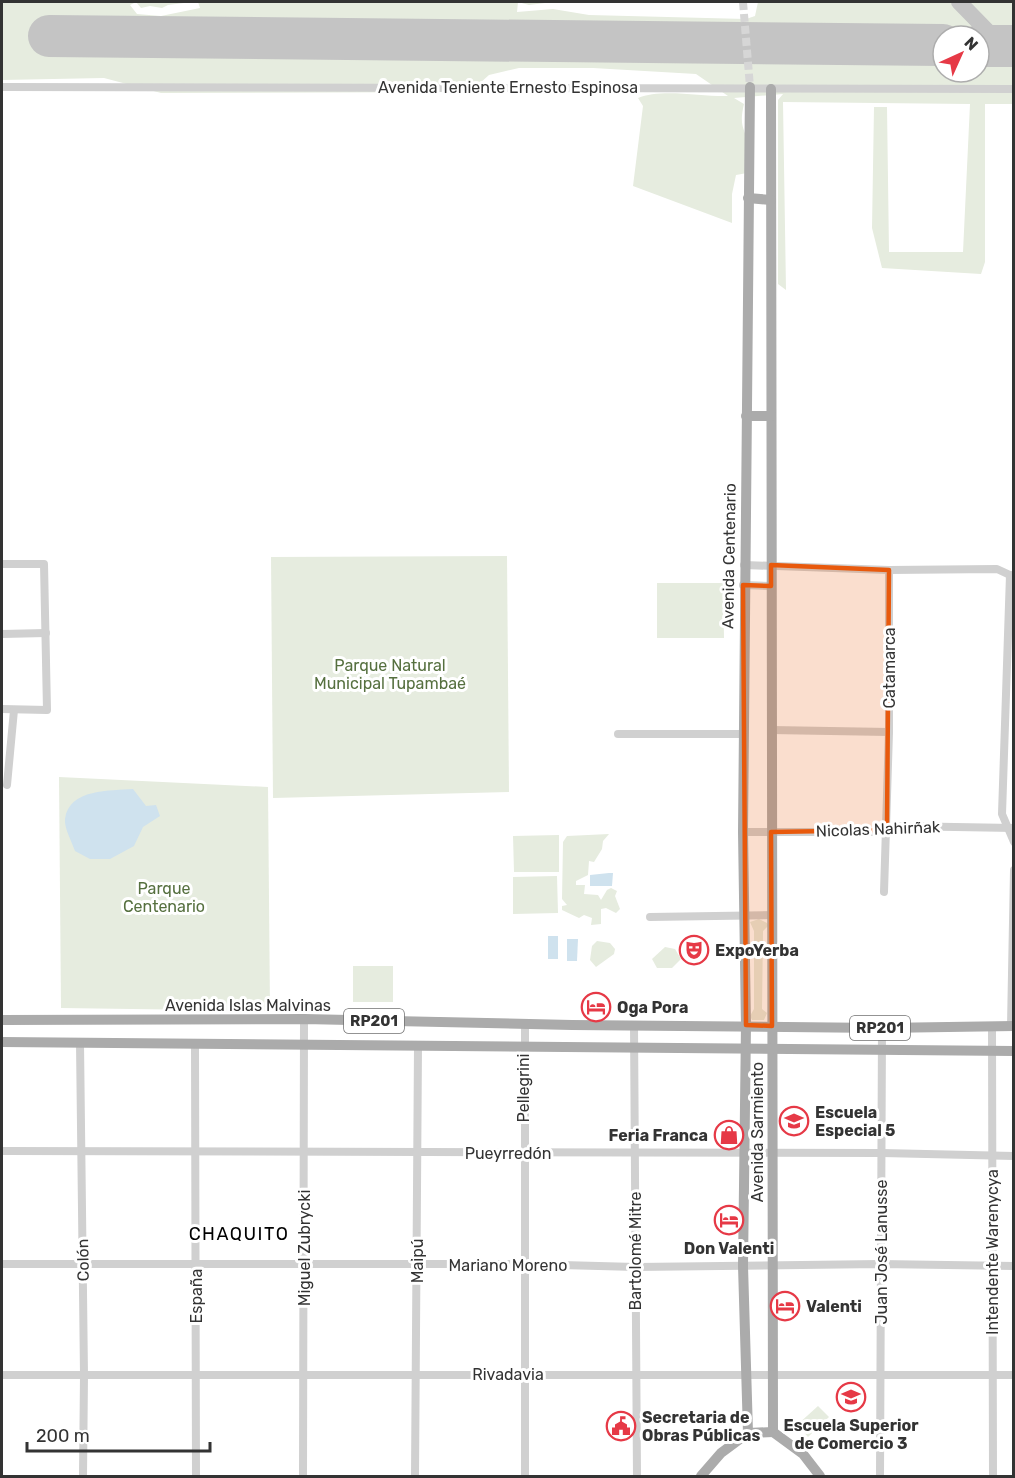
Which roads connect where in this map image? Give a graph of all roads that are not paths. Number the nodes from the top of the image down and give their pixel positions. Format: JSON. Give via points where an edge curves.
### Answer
{"nodes":[{"id":1,"x":2,"y":87,"type":"edge"},
{"id":2,"x":750,"y":87,"type":"junction"},
{"id":3,"x":771,"y":88,"type":"junction"},
{"id":4,"x":1014,"y":89,"type":"edge"},
{"id":5,"x":748,"y":198,"type":"junction"},
{"id":6,"x":771,"y":200,"type":"junction"},
{"id":7,"x":746,"y":416,"type":"junction"},
{"id":8,"x":771,"y":416,"type":"junction"},
{"id":9,"x":2,"y":564,"type":"edge"},
{"id":10,"x":744,"y":565,"type":"junction"},
{"id":11,"x":771,"y":565,"type":"junction"},
{"id":12,"x":889,"y":570,"type":"junction"},
{"id":13,"x":1012,"y":576,"type":"edge"},
{"id":14,"x":743,"y":585,"type":"junction"},
{"id":15,"x":771,"y":586,"type":"junction"},
{"id":16,"x":45,"y":633,"type":"junction"},
{"id":17,"x":2,"y":634,"type":"edge"},
{"id":18,"x":1011,"y":650,"type":"edge"},
{"id":19,"x":2,"y":709,"type":"edge"},
{"id":20,"x":14,"y":710,"type":"junction"},
{"id":21,"x":771,"y":730,"type":"junction"},
{"id":22,"x":889,"y":732,"type":"junction"},
{"id":23,"x":618,"y":734,"type":"dead end"},
{"id":24,"x":743,"y":734,"type":"junction"},
{"id":25,"x":7,"y":784,"type":"dead end"},
{"id":26,"x":1011,"y":828,"type":"edge"},
{"id":27,"x":887,"y":831,"type":"junction"},
{"id":28,"x":743,"y":832,"type":"junction"},
{"id":29,"x":771,"y":832,"type":"junction"},
{"id":30,"x":1014,"y":842,"type":"edge"},
{"id":31,"x":1014,"y":870,"type":"edge"},
{"id":32,"x":884,"y":892,"type":"dead end"},
{"id":33,"x":744,"y":914,"type":"junction"},
{"id":34,"x":772,"y":915,"type":"junction"},
{"id":35,"x":650,"y":917,"type":"dead end"},
{"id":36,"x":1013,"y":923,"type":"edge"},
{"id":37,"x":304,"y":1019,"type":"junction"},
{"id":38,"x":2,"y":1020,"type":"edge"},
{"id":39,"x":525,"y":1024,"type":"junction"},
{"id":40,"x":634,"y":1025,"type":"junction"},
{"id":41,"x":746,"y":1025,"type":"junction"},
{"id":42,"x":772,"y":1026,"type":"junction"},
{"id":43,"x":1012,"y":1026,"type":"edge"},
{"id":44,"x":882,"y":1028,"type":"junction"},
{"id":45,"x":992,"y":1028,"type":"junction"},
{"id":46,"x":2,"y":1042,"type":"edge"},
{"id":47,"x":80,"y":1043,"type":"junction"},
{"id":48,"x":195,"y":1044,"type":"junction"},
{"id":49,"x":304,"y":1045,"type":"junction"},
{"id":50,"x":417,"y":1046,"type":"junction"},
{"id":51,"x":523,"y":1047,"type":"junction"},
{"id":52,"x":633,"y":1048,"type":"junction"},
{"id":53,"x":882,"y":1049,"type":"junction"},
{"id":54,"x":745,"y":1050,"type":"junction"},
{"id":55,"x":773,"y":1050,"type":"junction"},
{"id":56,"x":992,"y":1051,"type":"junction"},
{"id":57,"x":1014,"y":1051,"type":"edge"},
{"id":58,"x":2,"y":1151,"type":"edge"},
{"id":59,"x":82,"y":1151,"type":"junction"},
{"id":60,"x":195,"y":1152,"type":"junction"},
{"id":61,"x":304,"y":1152,"type":"junction"},
{"id":62,"x":417,"y":1152,"type":"junction"},
{"id":63,"x":772,"y":1152,"type":"junction"},
{"id":64,"x":634,"y":1153,"type":"junction"},
{"id":65,"x":882,"y":1153,"type":"junction"},
{"id":66,"x":523,"y":1154,"type":"junction"},
{"id":67,"x":743,"y":1154,"type":"junction"},
{"id":68,"x":1014,"y":1156,"type":"edge"},
{"id":69,"x":992,"y":1157,"type":"junction"},
{"id":70,"x":2,"y":1264,"type":"edge"},
{"id":71,"x":83,"y":1264,"type":"junction"},
{"id":72,"x":524,"y":1264,"type":"junction"},
{"id":73,"x":880,"y":1264,"type":"junction"},
{"id":74,"x":195,"y":1265,"type":"junction"},
{"id":75,"x":304,"y":1265,"type":"junction"},
{"id":76,"x":417,"y":1265,"type":"junction"},
{"id":77,"x":743,"y":1266,"type":"junction"},
{"id":78,"x":992,"y":1266,"type":"junction"},
{"id":79,"x":1014,"y":1266,"type":"edge"},
{"id":80,"x":636,"y":1267,"type":"junction"},
{"id":81,"x":771,"y":1267,"type":"junction"},
{"id":82,"x":416,"y":1374,"type":"junction"},
{"id":83,"x":524,"y":1374,"type":"junction"},
{"id":84,"x":635,"y":1374,"type":"junction"},
{"id":85,"x":746,"y":1374,"type":"junction"},
{"id":86,"x":881,"y":1374,"type":"junction"},
{"id":87,"x":2,"y":1375,"type":"edge"},
{"id":88,"x":84,"y":1375,"type":"junction"},
{"id":89,"x":304,"y":1375,"type":"junction"},
{"id":90,"x":772,"y":1375,"type":"junction"},
{"id":91,"x":1014,"y":1375,"type":"edge"},
{"id":92,"x":196,"y":1376,"type":"junction"},
{"id":93,"x":991,"y":1376,"type":"junction"},
{"id":94,"x":773,"y":1432,"type":"junction"},
{"id":95,"x":748,"y":1433,"type":"junction"},
{"id":96,"x":83,"y":1476,"type":"edge"},
{"id":97,"x":196,"y":1476,"type":"edge"},
{"id":98,"x":303,"y":1476,"type":"edge"},
{"id":99,"x":415,"y":1476,"type":"edge"},
{"id":100,"x":525,"y":1476,"type":"edge"},
{"id":101,"x":637,"y":1476,"type":"edge"},
{"id":102,"x":701,"y":1476,"type":"edge"},
{"id":103,"x":820,"y":1476,"type":"edge"},
{"id":104,"x":880,"y":1476,"type":"edge"},
{"id":105,"x":993,"y":1476,"type":"edge"}],
"edges":[{"from":1,"to":2,"type":"street","name":"Avenida Teniente Ernesto Espinosa"},
{"from":2,"to":3,"type":"street","name":"Avenida Teniente Ernesto Espinosa"},
{"from":2,"to":5,"type":"main road","name":"Avenida Centenario"},
{"from":3,"to":4,"type":"street","name":"Avenida Teniente Ernesto Espinosa"},
{"from":3,"to":6,"type":"main road"},
{"from":5,"to":6,"type":"main road"},
{"from":5,"to":7,"type":"main road","name":"Avenida Centenario"},
{"from":6,"to":8,"type":"main road"},
{"from":7,"to":8,"type":"main road"},
{"from":7,"to":10,"type":"main road","name":"Avenida Centenario"},
{"from":8,"to":11,"type":"main road"},
{"from":9,"to":16,"type":"street","via":[[44,564]]},
{"from":10,"to":11,"type":"street"},
{"from":10,"to":14,"type":"main road","name":"Avenida Centenario"},
{"from":11,"to":12,"type":"street"},
{"from":11,"to":15,"type":"main road"},
{"from":12,"to":13,"type":"street","via":[[997,569]]},
{"from":12,"to":22,"type":"street","name":"Catamarca"},
{"from":13,"to":18,"type":"street"},
{"from":14,"to":15,"type":"street"},
{"from":14,"to":24,"type":"main road","name":"Avenida Centenario"},
{"from":15,"to":21,"type":"main road"},
{"from":16,"to":17,"type":"street"},
{"from":16,"to":20,"type":"street","via":[[47,710]]},
{"from":18,"to":26,"type":"street","via":[[1002,814]]},
{"from":19,"to":20,"type":"street"},
{"from":20,"to":25,"type":"street"},
{"from":21,"to":22,"type":"street"},
{"from":21,"to":29,"type":"main road"},
{"from":22,"to":27,"type":"street","name":"Catamarca"},
{"from":23,"to":24,"type":"street"},
{"from":24,"to":28,"type":"main road","name":"Avenida Centenario"},
{"from":26,"to":27,"type":"street","name":"Nicolas Nahirñak","via":[[896,826]]},
{"from":26,"to":30,"type":"street"},
{"from":27,"to":29,"type":"street","name":"Nicolas Nahirñak"},
{"from":27,"to":32,"type":"street","name":"Catamarca"},
{"from":28,"to":29,"type":"street","name":"Nicolas Nahirñak"},
{"from":28,"to":33,"type":"main road","name":"Avenida Centenario"},
{"from":29,"to":34,"type":"main road","name":"Avenida Sarmiento"},
{"from":31,"to":36,"type":"street"},
{"from":33,"to":34,"type":"street"},
{"from":33,"to":35,"type":"street"},
{"from":33,"to":41,"type":"main road","name":"Avenida Centenario"},
{"from":34,"to":42,"type":"main road","name":"Avenida Sarmiento"},
{"from":36,"to":43,"type":"street"},
{"from":37,"to":38,"type":"main road","name":"Avenida Islas Malvinas","number":"RP201"},
{"from":37,"to":39,"type":"main road","name":"Avenida Islas Malvinas","number":"RP201"},
{"from":37,"to":49,"type":"street","name":"Miguel Zubrycki"},
{"from":39,"to":40,"type":"main road","name":"Avenida Islas Malvinas","number":"RP201"},
{"from":39,"to":51,"type":"street","name":"Pellegrini"},
{"from":40,"to":41,"type":"main road","name":"Avenida Islas Malvinas","number":"RP201"},
{"from":40,"to":52,"type":"street","name":"Bartolomé Mitre"},
{"from":41,"to":42,"type":"main road","number":"RP201"},
{"from":41,"to":54,"type":"main road","name":"Avenida Sarmiento"},
{"from":42,"to":44,"type":"main road","number":"RP201"},
{"from":42,"to":55,"type":"main road","name":"Avenida Sarmiento"},
{"from":43,"to":45,"type":"main road","number":"RP201"},
{"from":44,"to":45,"type":"main road","number":"RP201"},
{"from":44,"to":53,"type":"street","name":"Juan José Lanusse"},
{"from":45,"to":56,"type":"street","name":"Intendente Warenycya"},
{"from":46,"to":47,"type":"main road","number":"RP201"},
{"from":47,"to":48,"type":"main road","number":"RP201"},
{"from":47,"to":59,"type":"street","name":"Colón"},
{"from":48,"to":49,"type":"main road","number":"RP201"},
{"from":48,"to":60,"type":"street","name":"España"},
{"from":49,"to":50,"type":"main road","number":"RP201"},
{"from":49,"to":61,"type":"street","name":"Miguel Zubrycki"},
{"from":50,"to":51,"type":"main road","number":"RP201"},
{"from":50,"to":62,"type":"street","name":"Maipú"},
{"from":51,"to":52,"type":"main road","number":"RP201"},
{"from":51,"to":66,"type":"street","name":"Pellegrini"},
{"from":52,"to":54,"type":"main road","number":"RP201"},
{"from":52,"to":64,"type":"street","name":"Bartolomé Mitre"},
{"from":53,"to":55,"type":"main road","number":"RP201"},
{"from":53,"to":56,"type":"main road","number":"RP201"},
{"from":53,"to":65,"type":"street","name":"Juan José Lanusse"},
{"from":54,"to":55,"type":"main road","number":"RP201"},
{"from":54,"to":67,"type":"main road","name":"Avenida Sarmiento"},
{"from":55,"to":63,"type":"main road","name":"Avenida Sarmiento"},
{"from":56,"to":57,"type":"main road","number":"RP201"},
{"from":56,"to":69,"type":"street","name":"Intendente Warenycya"},
{"from":58,"to":59,"type":"street","name":"Pueyrredón"},
{"from":59,"to":60,"type":"street","name":"Pueyrredón"},
{"from":59,"to":71,"type":"street","name":"Colón"},
{"from":60,"to":61,"type":"street","name":"Pueyrredón"},
{"from":60,"to":74,"type":"street","name":"España"},
{"from":61,"to":62,"type":"street","name":"Pueyrredón"},
{"from":61,"to":75,"type":"street","name":"Miguel Zubrycki"},
{"from":62,"to":66,"type":"street","name":"Pueyrredón"},
{"from":62,"to":76,"type":"street","name":"Maipú"},
{"from":63,"to":65,"type":"street","name":"Pueyrredón"},
{"from":63,"to":67,"type":"street","name":"Pueyrredón"},
{"from":63,"to":81,"type":"main road","name":"Avenida Sarmiento"},
{"from":64,"to":66,"type":"street","name":"Pueyrredón"},
{"from":64,"to":67,"type":"street","name":"Pueyrredón"},
{"from":64,"to":80,"type":"street","name":"Bartolomé Mitre"},
{"from":65,"to":69,"type":"street","name":"Pueyrredón"},
{"from":65,"to":73,"type":"street","name":"Juan José Lanusse"},
{"from":66,"to":72,"type":"street","name":"Pellegrini"},
{"from":67,"to":77,"type":"main road","name":"Avenida Sarmiento"},
{"from":68,"to":69,"type":"street","name":"Pueyrredón"},
{"from":69,"to":78,"type":"street","name":"Intendente Warenycya"},
{"from":70,"to":71,"type":"street","name":"Mariano Moreno"},
{"from":71,"to":74,"type":"street","name":"Mariano Moreno"},
{"from":71,"to":88,"type":"street","name":"Colón"},
{"from":72,"to":76,"type":"street","name":"Mariano Moreno"},
{"from":72,"to":80,"type":"street","name":"Mariano Moreno"},
{"from":72,"to":83,"type":"street","name":"Pellegrini"},
{"from":73,"to":78,"type":"street","name":"Mariano Moreno"},
{"from":73,"to":81,"type":"street","name":"Mariano Moreno"},
{"from":73,"to":86,"type":"street","name":"Juan José Lanusse"},
{"from":74,"to":75,"type":"street","name":"Mariano Moreno"},
{"from":74,"to":92,"type":"street","name":"España"},
{"from":75,"to":76,"type":"street","name":"Mariano Moreno"},
{"from":75,"to":89,"type":"street","name":"Miguel Zubrycki"},
{"from":76,"to":82,"type":"street","name":"Maipú"},
{"from":77,"to":80,"type":"street","name":"Mariano Moreno"},
{"from":77,"to":81,"type":"street","name":"Mariano Moreno"},
{"from":77,"to":85,"type":"main road","name":"Avenida Sarmiento"},
{"from":78,"to":79,"type":"street","name":"Mariano Moreno"},
{"from":78,"to":93,"type":"street","name":"Intendente Warenycya"},
{"from":80,"to":84,"type":"street","name":"Bartolomé Mitre"},
{"from":81,"to":90,"type":"main road","name":"Avenida Sarmiento"},
{"from":82,"to":83,"type":"street","name":"Rivadavia"},
{"from":82,"to":89,"type":"street","name":"Rivadavia"},
{"from":82,"to":99,"type":"street","name":"Maipú"},
{"from":83,"to":84,"type":"street","name":"Rivadavia"},
{"from":83,"to":100,"type":"street","name":"Pellegrini"},
{"from":84,"to":85,"type":"street","name":"Rivadavia"},
{"from":84,"to":101,"type":"street","name":"Bartolomé Mitre"},
{"from":85,"to":90,"type":"street","name":"Rivadavia"},
{"from":85,"to":95,"type":"main road","name":"Avenida Sarmiento"},
{"from":86,"to":90,"type":"street","name":"Rivadavia"},
{"from":86,"to":93,"type":"street","name":"Rivadavia"},
{"from":86,"to":104,"type":"street","name":"Juan José Lanusse"},
{"from":87,"to":88,"type":"street","name":"Rivadavia"},
{"from":88,"to":92,"type":"street","name":"Rivadavia"},
{"from":88,"to":96,"type":"street","name":"Colón"},
{"from":89,"to":92,"type":"street","name":"Rivadavia"},
{"from":89,"to":98,"type":"street","name":"Miguel Zubrycki"},
{"from":90,"to":94,"type":"main road","name":"Avenida Sarmiento"},
{"from":91,"to":93,"type":"street","name":"Rivadavia"},
{"from":92,"to":97,"type":"street","name":"España"},
{"from":93,"to":105,"type":"street","name":"Intendente Warenycya"},
{"from":94,"to":95,"type":"main road"},
{"from":94,"to":103,"type":"main road","via":[[803,1454]]},
{"from":95,"to":102,"type":"main road","via":[[721,1453]]}]}
